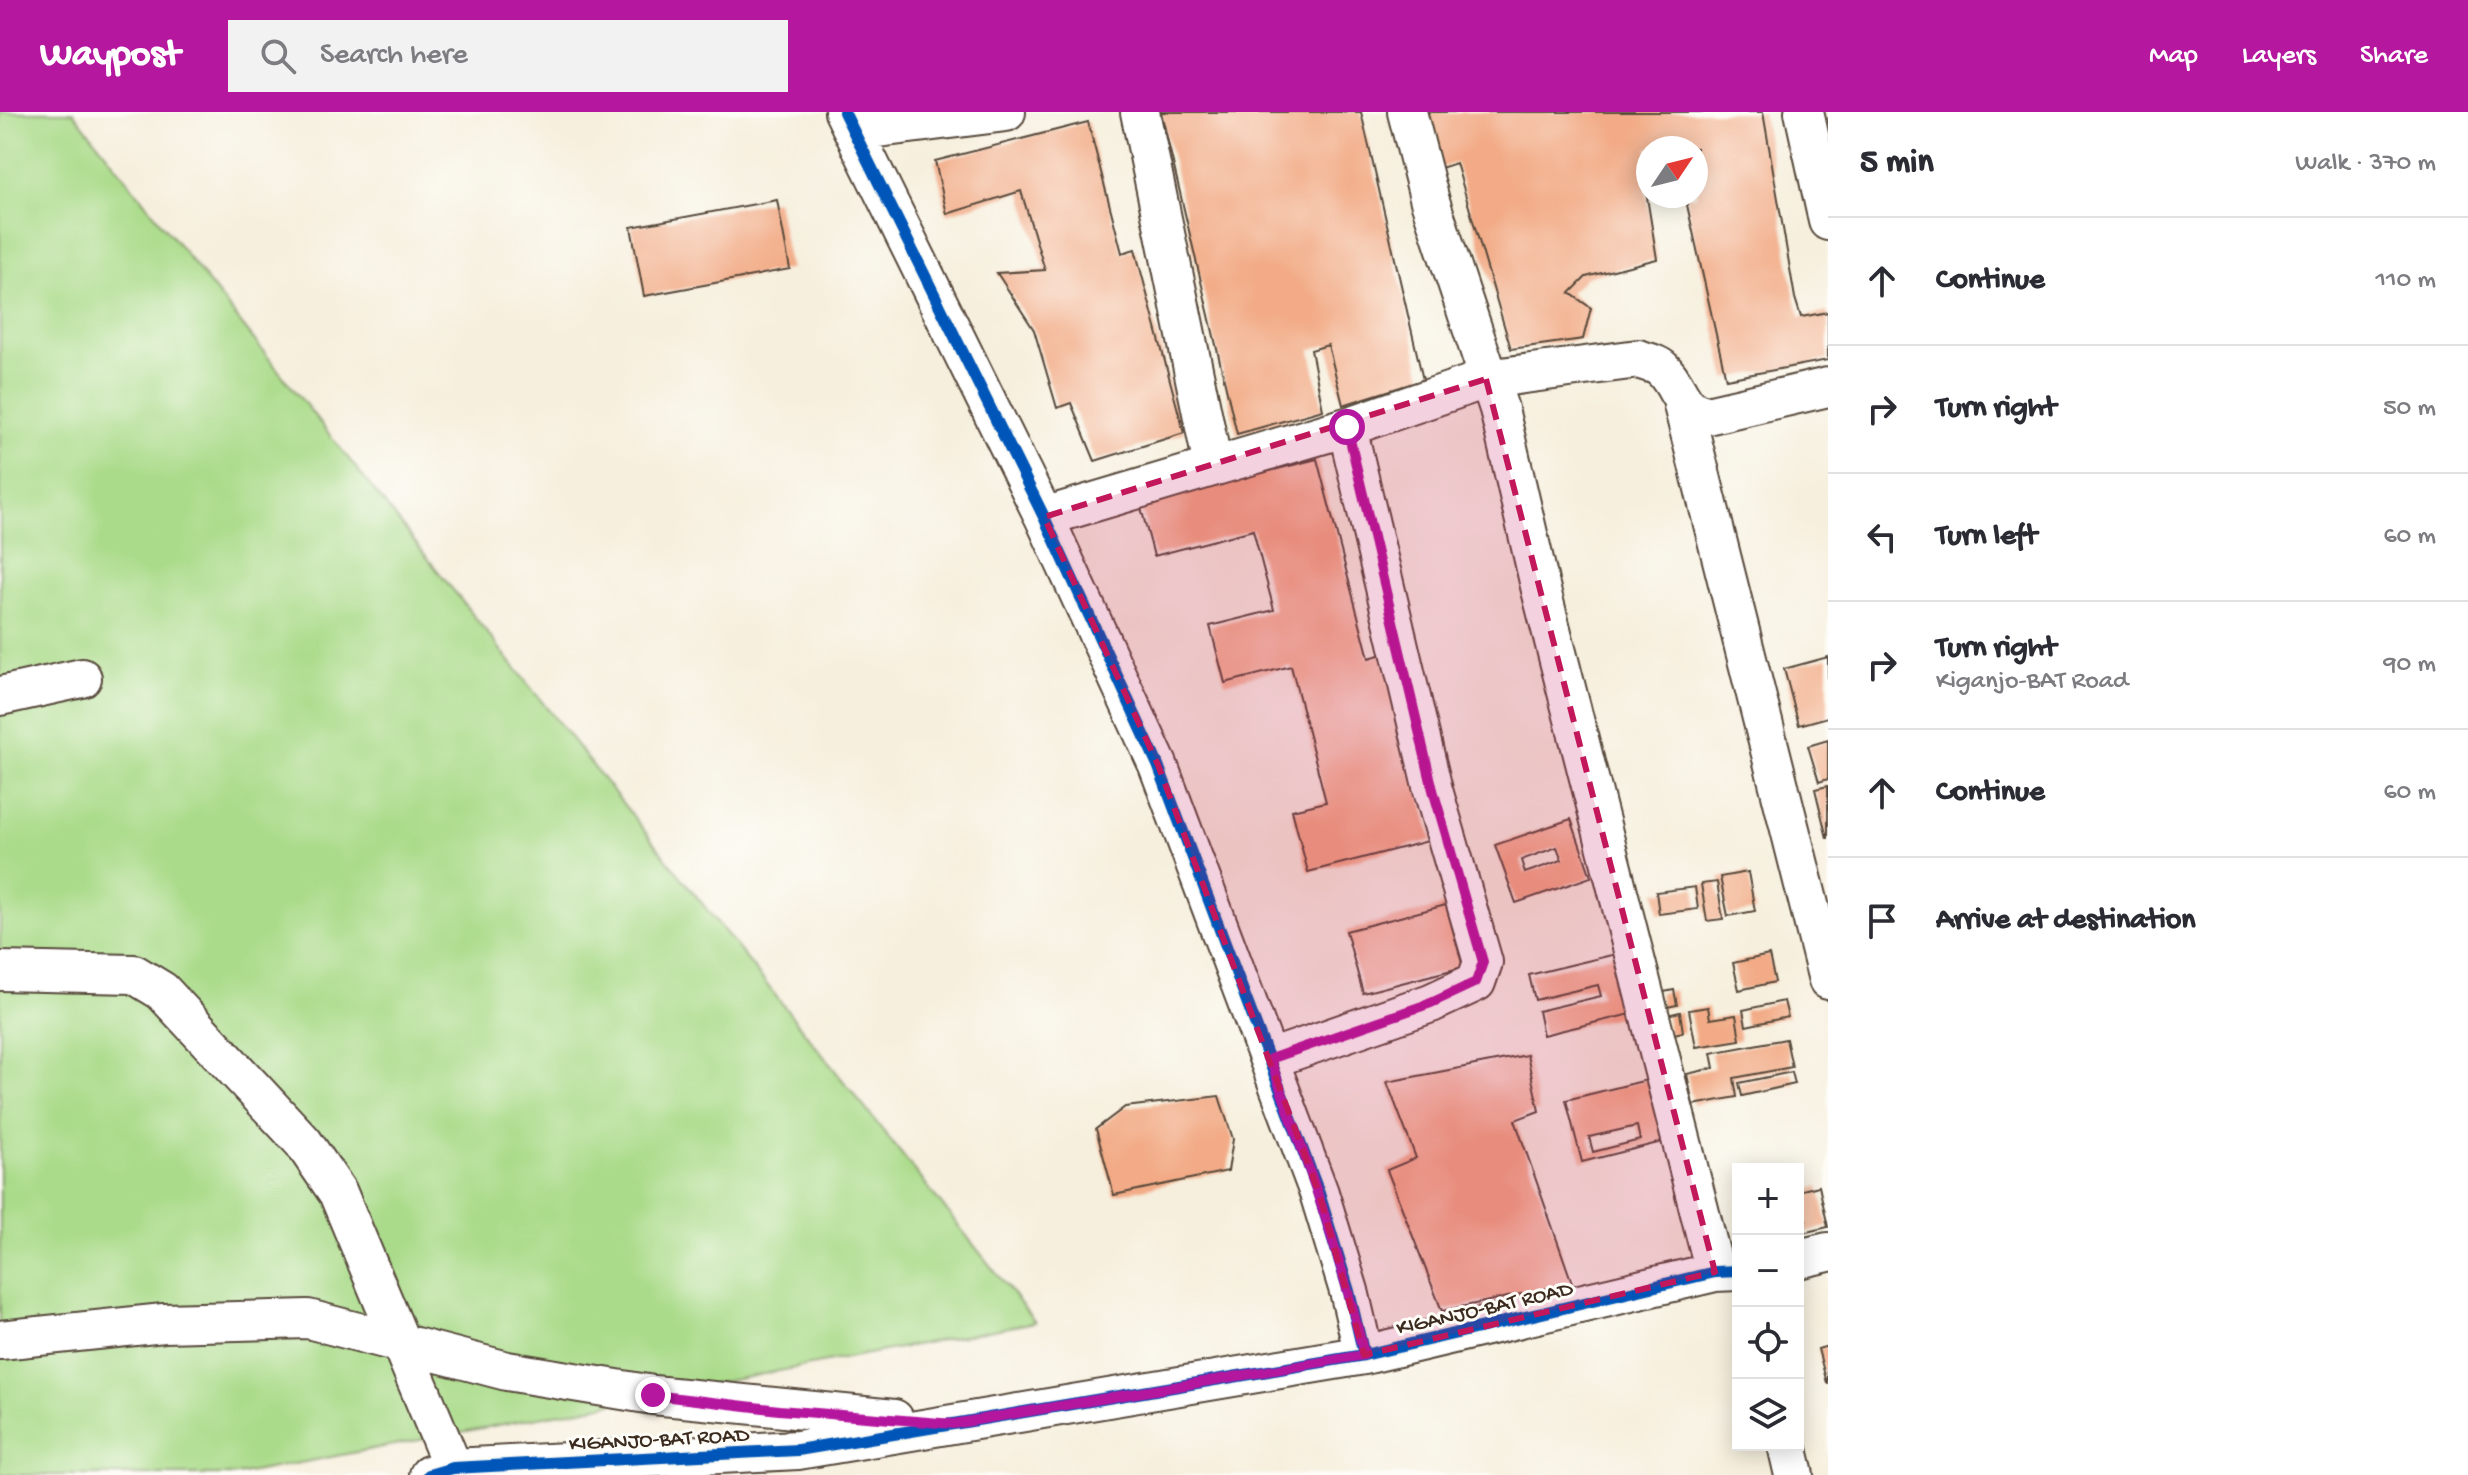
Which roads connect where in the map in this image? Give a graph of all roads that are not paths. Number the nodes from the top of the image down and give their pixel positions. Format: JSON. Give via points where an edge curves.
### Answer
{"nodes":[{"id":1,"x":1006,"y":112,"type":"edge"},
{"id":2,"x":1140,"y":112,"type":"edge"},
{"id":3,"x":1407,"y":112,"type":"edge"},
{"id":4,"x":1804,"y":112,"type":"edge"},
{"id":5,"x":849,"y":122,"type":"edge"},
{"id":6,"x":1828,"y":221,"type":"edge"},
{"id":7,"x":1486,"y":379,"type":"junction"},
{"id":8,"x":1828,"y":387,"type":"edge"},
{"id":9,"x":1683,"y":405,"type":"junction"},
{"id":10,"x":1347,"y":427,"type":"junction"},
{"id":11,"x":1213,"y":466,"type":"junction"},
{"id":12,"x":1044,"y":517,"type":"junction"},
{"id":13,"x":82,"y":678,"type":"dead end"},
{"id":14,"x":0,"y":696,"type":"edge"},
{"id":15,"x":0,"y":971,"type":"edge"},
{"id":16,"x":1828,"y":980,"type":"edge"},
{"id":17,"x":1270,"y":1059,"type":"junction"},
{"id":18,"x":1828,"y":1252,"type":"edge"},
{"id":19,"x":1804,"y":1258,"type":"edge"},
{"id":20,"x":1726,"y":1272,"type":"edge"},
{"id":21,"x":0,"y":1340,"type":"edge"},
{"id":22,"x":401,"y":1343,"type":"junction"},
{"id":23,"x":1364,"y":1355,"type":"junction"},
{"id":24,"x":953,"y":1424,"type":"junction"},
{"id":25,"x":1788,"y":1451,"type":"edge"},
{"id":26,"x":800,"y":1462,"type":"edge"},
{"id":27,"x":441,"y":1471,"type":"edge"},
{"id":28,"x":1794,"y":1475,"type":"edge"}],
"edges":[{"from":1,"to":5,"type":"street"},
{"from":2,"to":11,"type":"street"},
{"from":3,"to":7,"type":"street"},
{"from":4,"to":6,"type":"street"},
{"from":5,"to":12,"type":"street"},
{"from":7,"to":9,"type":"street","via":[[1638,359],[1661,367]]},
{"from":7,"to":10,"type":"street"},
{"from":7,"to":20,"type":"street","via":[[1499,409],[1540,586]]},
{"from":8,"to":9,"type":"street","via":[[1707,415]]},
{"from":9,"to":16,"type":"street"},
{"from":10,"to":11,"type":"street"},
{"from":10,"to":17,"type":"street","via":[[1433,790],[1483,962],[1476,982],[1431,1003]]},
{"from":11,"to":12,"type":"street"},
{"from":12,"to":17,"type":"street","via":[[1158,765]]},
{"from":13,"to":14,"type":"street"},
{"from":15,"to":22,"type":"street","via":[[134,974],[162,991],[323,1169]]},
{"from":17,"to":23,"type":"street","via":[[1319,1193]]},
{"from":18,"to":19,"type":"street"},
{"from":20,"to":23,"type":"street","name":"KIGANJO-BAT ROAD"},
{"from":21,"to":22,"type":"street","via":[[164,1323],[308,1319]]},
{"from":22,"to":24,"type":"street","via":[[507,1371],[653,1395]]},
{"from":22,"to":27,"type":"street"},
{"from":23,"to":24,"type":"street","name":"KIGANJO-BAT ROAD"},
{"from":24,"to":26,"type":"street","name":"KIGANJO-BAT ROAD"},
{"from":25,"to":28,"type":"street"},
{"from":26,"to":27,"type":"street","name":"KIGANJO-BAT ROAD"}]}
